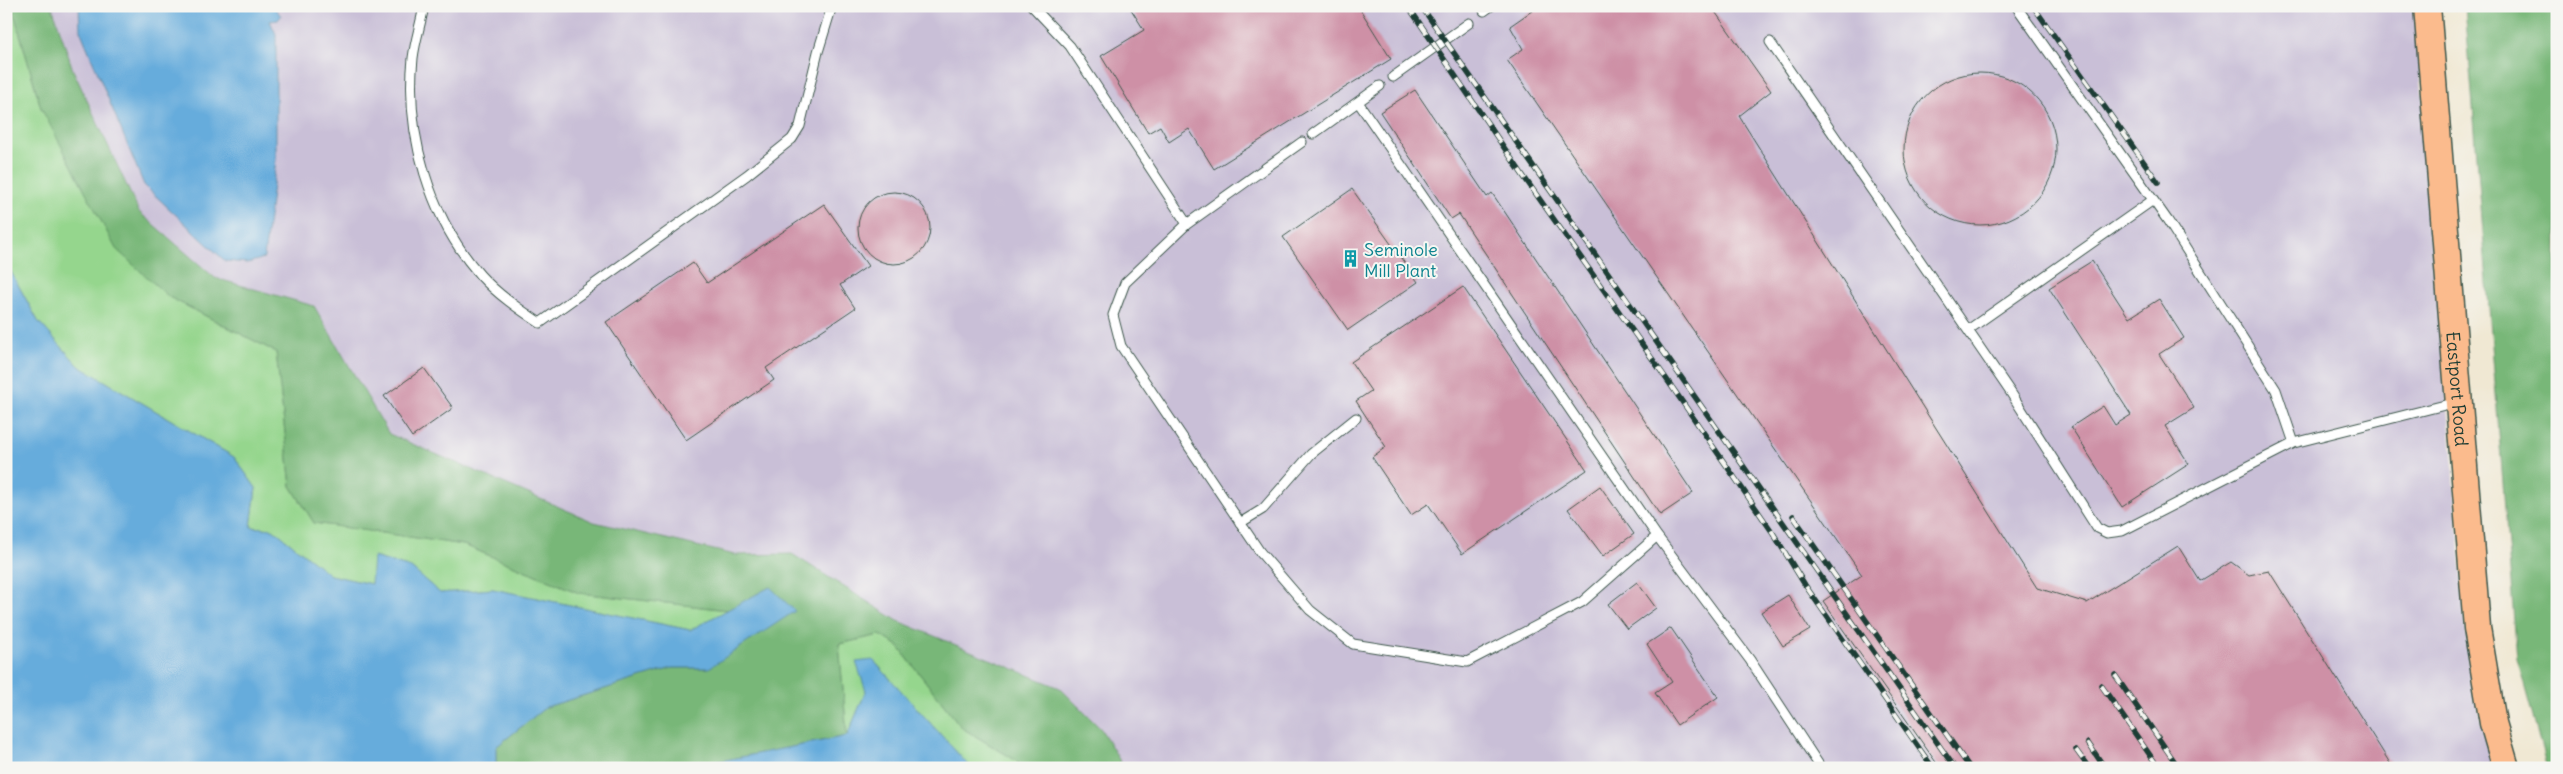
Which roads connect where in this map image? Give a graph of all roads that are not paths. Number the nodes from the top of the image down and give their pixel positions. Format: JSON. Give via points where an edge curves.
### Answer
{"nodes":[{"id":1,"x":424,"y":6,"type":"edge"},
{"id":2,"x":832,"y":6,"type":"edge"},
{"id":3,"x":1032,"y":6,"type":"edge"},
{"id":4,"x":2016,"y":6,"type":"edge"},
{"id":5,"x":2427,"y":6,"type":"edge"},
{"id":6,"x":1469,"y":22,"type":"dead end"},
{"id":7,"x":1770,"y":42,"type":"dead end"},
{"id":8,"x":1393,"y":76,"type":"dead end"},
{"id":9,"x":1380,"y":86,"type":"dead end"},
{"id":10,"x":1358,"y":102,"type":"junction"},
{"id":11,"x":1313,"y":134,"type":"dead end"},
{"id":12,"x":1302,"y":142,"type":"dead end"},
{"id":13,"x":2153,"y":200,"type":"junction"},
{"id":14,"x":1187,"y":224,"type":"junction"},
{"id":15,"x":1968,"y":330,"type":"junction"},
{"id":16,"x":2459,"y":402,"type":"junction"},
{"id":17,"x":1356,"y":418,"type":"dead end"},
{"id":18,"x":2294,"y":443,"type":"junction"},
{"id":19,"x":1240,"y":522,"type":"junction"},
{"id":20,"x":1657,"y":536,"type":"junction"},
{"id":21,"x":1821,"y":768,"type":"edge"},
{"id":22,"x":2506,"y":768,"type":"edge"}],
"edges":[{"from":1,"to":2,"type":"lane","via":[[413,58],[412,101],[420,159],[457,246],[481,277],[514,306],[540,322],[747,175],[792,139],[800,126]]},
{"from":3,"to":14,"type":"lane","via":[[1070,46]]},
{"from":4,"to":13,"type":"lane"},
{"from":5,"to":16,"type":"main road","name":"Eastport Road"},
{"from":6,"to":8,"type":"lane"},
{"from":7,"to":15,"type":"lane"},
{"from":9,"to":10,"type":"lane"},
{"from":10,"to":11,"type":"lane"},
{"from":10,"to":20,"type":"lane"},
{"from":12,"to":14,"type":"lane"},
{"from":13,"to":15,"type":"lane"},
{"from":13,"to":18,"type":"lane","via":[[2276,390]]},
{"from":14,"to":19,"type":"lane","via":[[1125,283],[1113,315],[1121,346]]},
{"from":15,"to":18,"type":"lane","via":[[2097,528],[2107,533],[2122,530]]},
{"from":16,"to":18,"type":"lane"},
{"from":16,"to":22,"type":"main road","name":"Eastport Road","via":[[2483,676]]},
{"from":17,"to":19,"type":"lane","via":[[1311,454],[1263,509]]},
{"from":19,"to":20,"type":"lane","via":[[1260,552],[1310,610],[1353,644],[1467,662],[1582,602]]},
{"from":20,"to":21,"type":"lane","via":[[1750,660]]}]}
